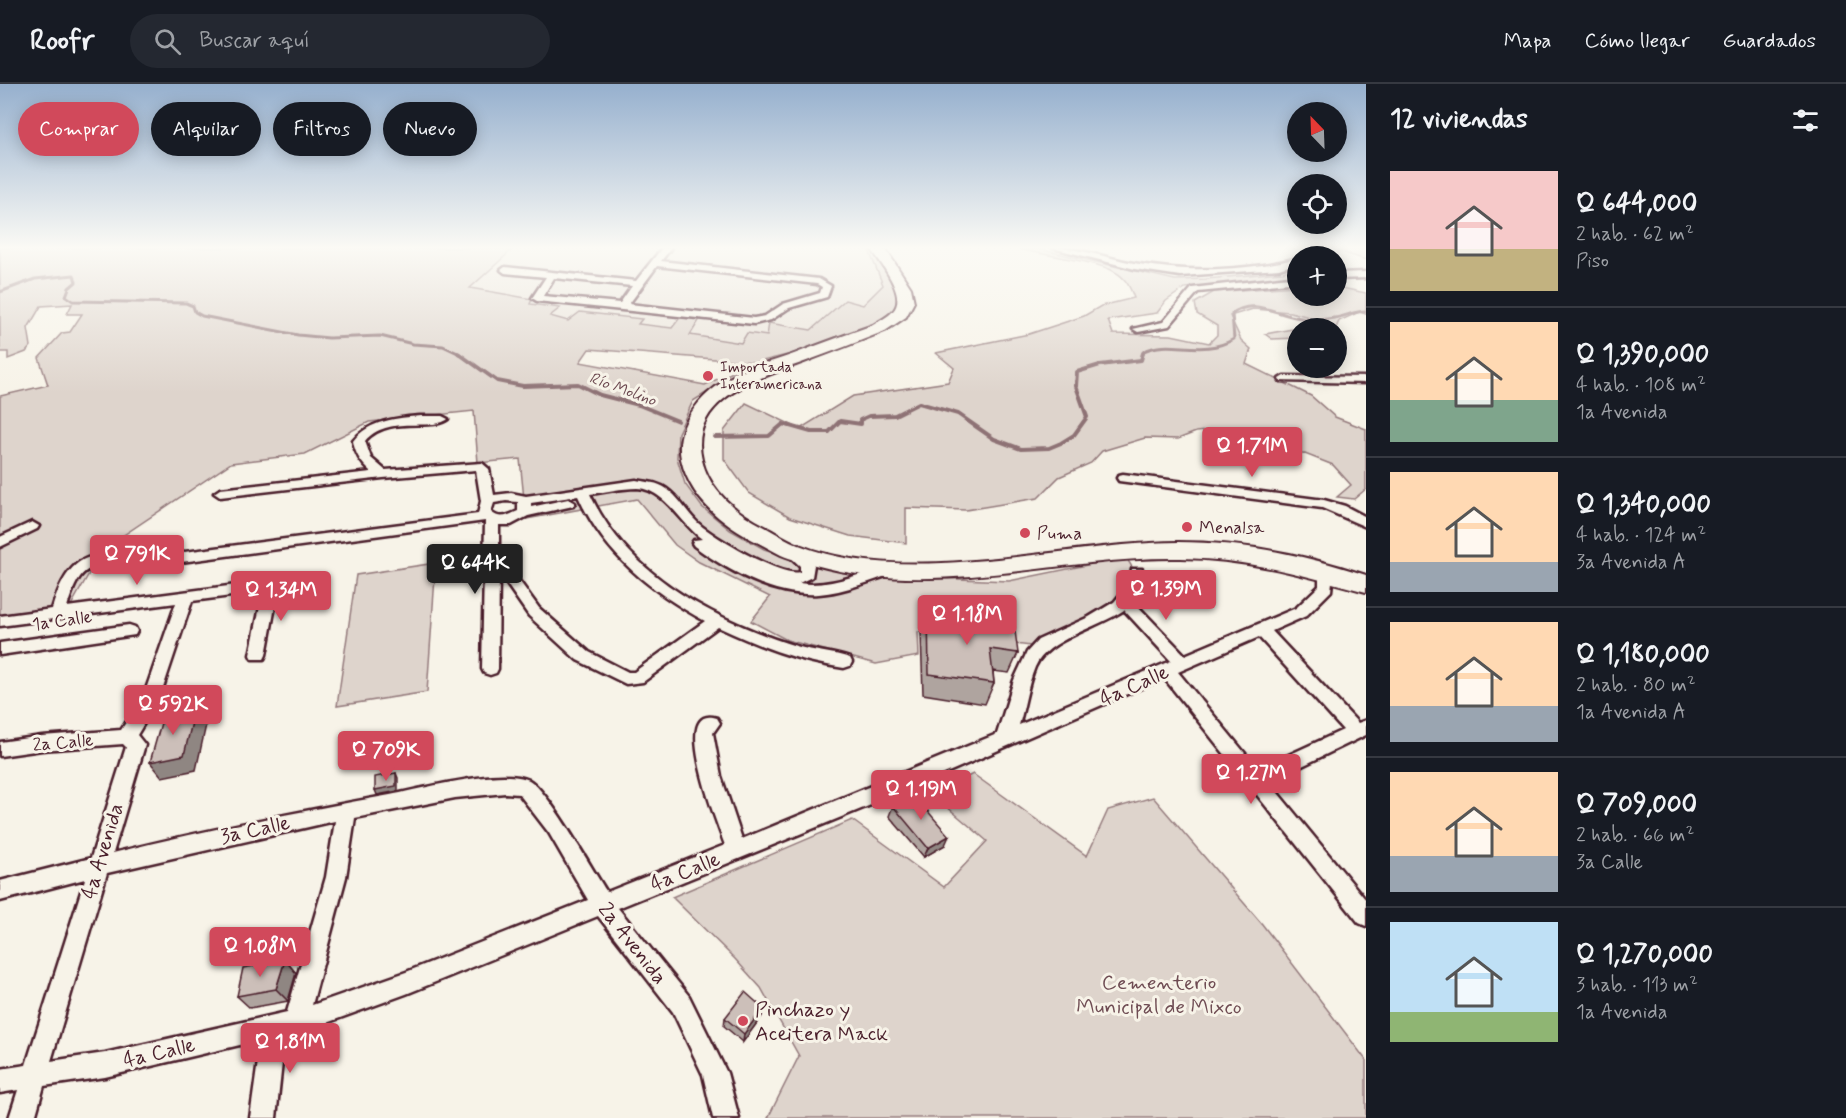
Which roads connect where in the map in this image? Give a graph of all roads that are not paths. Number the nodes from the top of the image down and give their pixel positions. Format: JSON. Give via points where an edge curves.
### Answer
{"nodes":[{"id":1,"x":538,"y":296,"type":"edge"},
{"id":2,"x":628,"y":296,"type":"edge"},
{"id":3,"x":820,"y":296,"type":"edge"},
{"id":4,"x":905,"y":296,"type":"edge"},
{"id":5,"x":916,"y":296,"type":"edge"},
{"id":6,"x":1189,"y":296,"type":"edge"},
{"id":7,"x":628,"y":307,"type":"junction"},
{"id":8,"x":1138,"y":329,"type":"dead end"},
{"id":9,"x":1284,"y":379,"type":"dead end"},
{"id":10,"x":1366,"y":380,"type":"edge"},
{"id":11,"x":442,"y":419,"type":"dead end"},
{"id":12,"x":383,"y":474,"type":"junction"},
{"id":13,"x":1123,"y":478,"type":"dead end"},
{"id":14,"x":220,"y":493,"type":"dead end"},
{"id":15,"x":583,"y":495,"type":"junction"},
{"id":16,"x":525,"y":506,"type":"junction"},
{"id":17,"x":489,"y":513,"type":"junction"},
{"id":18,"x":1364,"y":517,"type":"edge"},
{"id":19,"x":32,"y":526,"type":"dead end"},
{"id":20,"x":0,"y":543,"type":"edge"},
{"id":21,"x":788,"y":549,"type":"junction"},
{"id":22,"x":493,"y":555,"type":"junction"},
{"id":23,"x":890,"y":570,"type":"junction"},
{"id":24,"x":1137,"y":572,"type":"dead end"},
{"id":25,"x":1326,"y":572,"type":"junction"},
{"id":26,"x":1366,"y":572,"type":"edge"},
{"id":27,"x":1366,"y":584,"type":"edge"},
{"id":28,"x":186,"y":596,"type":"junction"},
{"id":29,"x":1125,"y":602,"type":"junction"},
{"id":30,"x":58,"y":613,"type":"junction"},
{"id":31,"x":717,"y":620,"type":"junction"},
{"id":32,"x":0,"y":621,"type":"edge"},
{"id":33,"x":1261,"y":628,"type":"junction"},
{"id":34,"x":129,"y":631,"type":"dead end"},
{"id":35,"x":0,"y":649,"type":"edge"},
{"id":36,"x":258,"y":655,"type":"dead end"},
{"id":37,"x":844,"y":662,"type":"dead end"},
{"id":38,"x":1175,"y":667,"type":"junction"},
{"id":39,"x":490,"y":669,"type":"dead end"},
{"id":40,"x":711,"y":723,"type":"dead end"},
{"id":41,"x":1361,"y":730,"type":"edge"},
{"id":42,"x":126,"y":737,"type":"junction"},
{"id":43,"x":1003,"y":741,"type":"junction"},
{"id":44,"x":0,"y":749,"type":"edge"},
{"id":45,"x":1254,"y":780,"type":"junction"},
{"id":46,"x":514,"y":785,"type":"joint"},
{"id":47,"x":347,"y":810,"type":"junction"},
{"id":48,"x":737,"y":850,"type":"junction"},
{"id":49,"x":97,"y":866,"type":"junction"},
{"id":50,"x":0,"y":891,"type":"edge"},
{"id":51,"x":602,"y":904,"type":"junction"},
{"id":52,"x":1366,"y":916,"type":"edge"},
{"id":53,"x":286,"y":1024,"type":"junction"},
{"id":54,"x":36,"y":1076,"type":"junction"},
{"id":55,"x":0,"y":1081,"type":"edge"},
{"id":56,"x":22,"y":1118,"type":"edge"},
{"id":57,"x":263,"y":1118,"type":"edge"},
{"id":58,"x":726,"y":1118,"type":"edge"}],
"edges":[{"from":1,"to":7,"type":"street"},
{"from":2,"to":7,"type":"street","via":[[624,302]]},
{"from":3,"to":7,"type":"street","via":[[754,321]]},
{"from":4,"to":21,"type":"highway","via":[[900,314],[879,328],[731,384],[704,408],[693,429],[693,466],[705,492],[732,518]]},
{"from":5,"to":26,"type":"highway","via":[[913,316],[893,332],[754,383],[725,402],[705,437],[712,477],[723,492],[755,519],[805,543],[889,559],[1143,538],[1253,545]]},
{"from":6,"to":8,"type":"street","via":[[1166,324]]},
{"from":9,"to":10,"type":"street"},
{"from":11,"to":12,"type":"street","via":[[396,423],[364,433],[358,441],[360,449]]},
{"from":12,"to":14,"type":"street"},
{"from":12,"to":17,"type":"street","via":[[478,466],[483,469]]},
{"from":13,"to":18,"type":"street","via":[[1324,504]]},
{"from":15,"to":16,"type":"street"},
{"from":15,"to":21,"type":"street","via":[[636,484],[650,486],[662,491],[694,527],[713,541],[771,571],[791,578],[807,574],[807,565]]},
{"from":15,"to":23,"type":"street","via":[[647,492],[703,546],[731,563],[796,588],[819,589]]},
{"from":15,"to":31,"type":"street","via":[[605,535],[634,565],[670,594]]},
{"from":16,"to":17,"type":"street","via":[[506,522]]},
{"from":16,"to":17,"type":"street","via":[[512,496]]},
{"from":17,"to":22,"type":"street"},
{"from":17,"to":30,"type":"street","via":[[122,564],[98,561],[69,580]]},
{"from":19,"to":20,"type":"street"},
{"from":21,"to":23,"type":"highway","via":[[833,563]]},
{"from":22,"to":31,"type":"street","via":[[534,612],[583,656],[626,678],[637,678]]},
{"from":22,"to":39,"type":"street"},
{"from":23,"to":25,"type":"highway","via":[[944,571],[1109,552],[1181,550],[1251,557]]},
{"from":24,"to":29,"type":"street","via":[[1137,583]]},
{"from":25,"to":27,"type":"highway"},
{"from":25,"to":33,"type":"street","name":"4a Calle","via":[[1326,587],[1301,612]]},
{"from":28,"to":30,"type":"street"},
{"from":28,"to":36,"type":"street","via":[[271,587]]},
{"from":28,"to":42,"type":"street","via":[[152,697]]},
{"from":29,"to":38,"type":"street"},
{"from":29,"to":43,"type":"street","via":[[1041,646],[1030,662],[1010,730]]},
{"from":30,"to":32,"type":"street"},
{"from":31,"to":37,"type":"street","via":[[784,649]]},
{"from":33,"to":38,"type":"street","name":"4a Calle"},
{"from":33,"to":41,"type":"street"},
{"from":34,"to":35,"type":"street","name":"1a Calle"},
{"from":38,"to":43,"type":"street","name":"4a Calle"},
{"from":38,"to":45,"type":"street"},
{"from":40,"to":48,"type":"street","via":[[704,735],[718,796]]},
{"from":41,"to":45,"type":"street"},
{"from":42,"to":44,"type":"street","name":"2a Calle"},
{"from":42,"to":49,"type":"street","name":"4a Avenida","via":[[136,745]]},
{"from":43,"to":48,"type":"street","name":"4a Calle"},
{"from":45,"to":52,"type":"street"},
{"from":46,"to":47,"type":"street","name":"3a Calle"},
{"from":46,"to":51,"type":"street","name":"2a Avenida","via":[[525,788],[556,827]]},
{"from":47,"to":49,"type":"street","name":"3a Calle"},
{"from":47,"to":53,"type":"street","via":[[336,877]]},
{"from":48,"to":51,"type":"street","name":"4a Calle"},
{"from":49,"to":50,"type":"street","name":"3a Calle"},
{"from":49,"to":54,"type":"street","name":"4a Avenida"},
{"from":51,"to":53,"type":"street","name":"4a Calle","via":[[406,983]]},
{"from":51,"to":58,"type":"street","name":"2a Avenida","via":[[681,1004],[715,1072]]},
{"from":53,"to":54,"type":"street","name":"4a Calle","via":[[105,1065]]},
{"from":53,"to":57,"type":"street"},
{"from":54,"to":55,"type":"street","name":"4a Calle"},
{"from":54,"to":56,"type":"street","name":"4a Avenida"}]}
